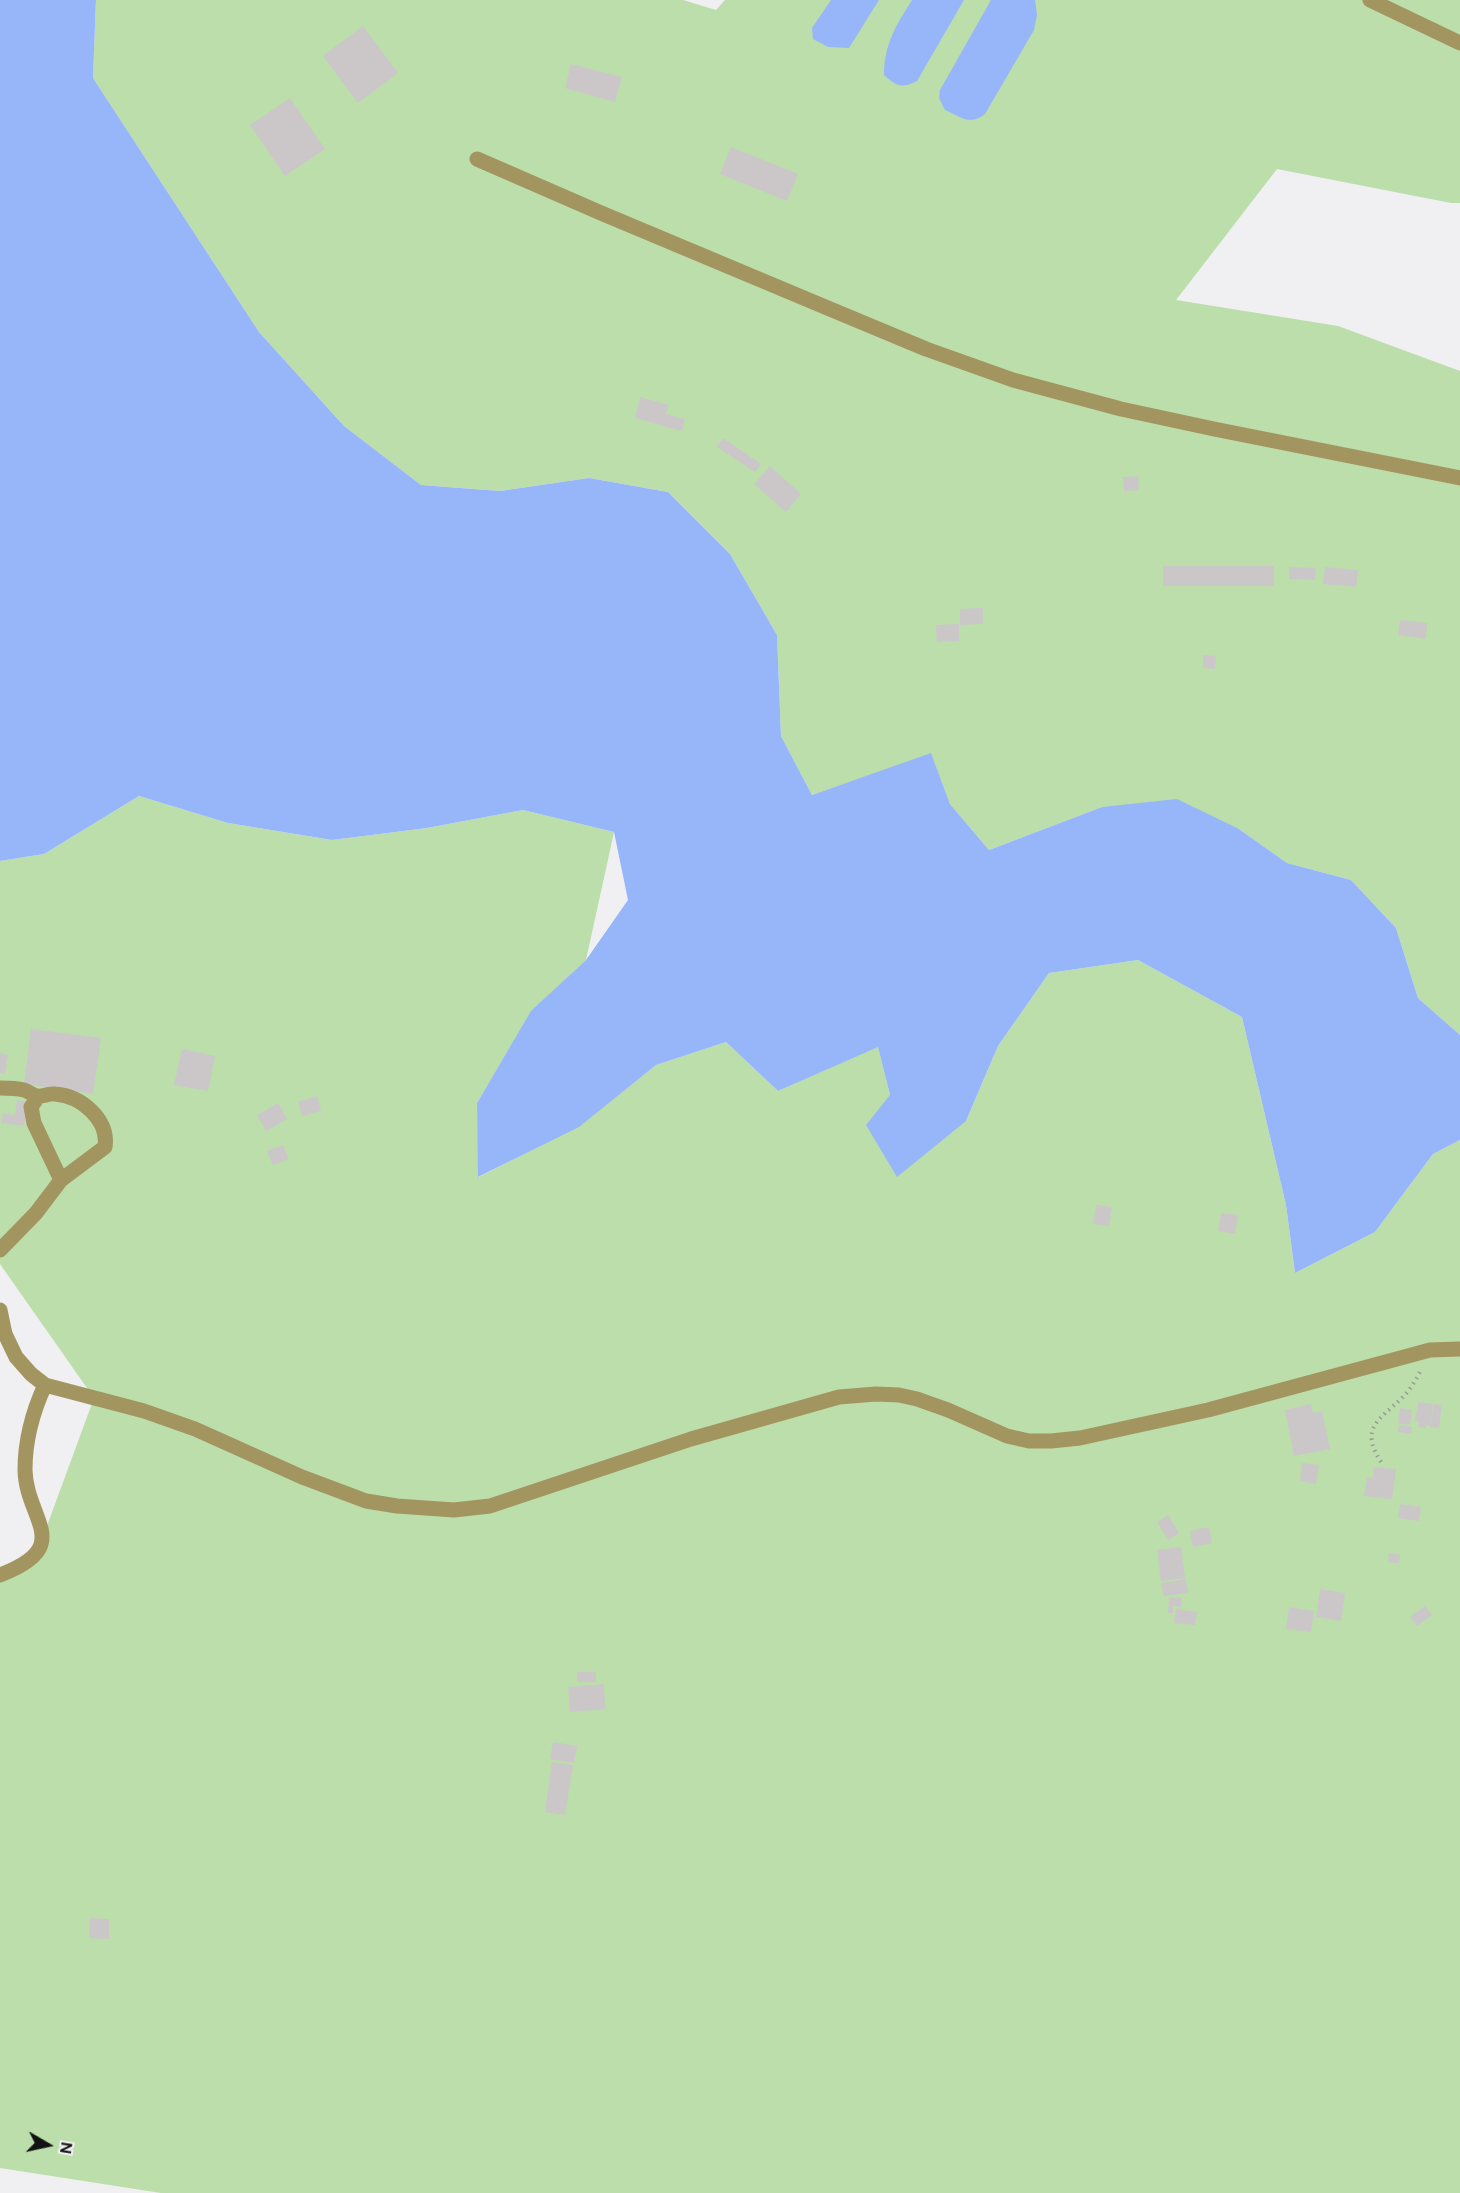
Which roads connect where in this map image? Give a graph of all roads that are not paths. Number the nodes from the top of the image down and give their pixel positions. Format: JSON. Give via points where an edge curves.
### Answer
{"nodes":[{"id":1,"x":1370,"y":0,"type":"edge"},
{"id":2,"x":1460,"y":43,"type":"edge"},
{"id":3,"x":477,"y":159,"type":"dead end"},
{"id":4,"x":1460,"y":478,"type":"edge"},
{"id":5,"x":0,"y":1088,"type":"edge"},
{"id":6,"x":38,"y":1096,"type":"junction"},
{"id":7,"x":61,"y":1180,"type":"junction"},
{"id":8,"x":0,"y":1250,"type":"edge"},
{"id":9,"x":0,"y":1310,"type":"edge"},
{"id":10,"x":1460,"y":1349,"type":"edge"},
{"id":11,"x":45,"y":1384,"type":"junction"},
{"id":12,"x":0,"y":1575,"type":"edge"}],
"edges":[{"from":1,"to":2,"type":"street"},
{"from":3,"to":4,"type":"street","via":[[926,349],[1013,380],[1121,409]]},
{"from":5,"to":6,"type":"street"},
{"from":6,"to":7,"type":"street","via":[[31,1107],[33,1123]]},
{"from":6,"to":7,"type":"street","via":[[72,1097],[88,1108],[107,1135],[105,1147]]},
{"from":7,"to":8,"type":"street"},
{"from":9,"to":11,"type":"street","via":[[5,1334],[16,1357]]},
{"from":10,"to":11,"type":"street","via":[[1430,1350],[1208,1410],[1061,1440],[1029,1441],[1007,1436],[948,1410],[899,1395],[839,1397],[691,1439],[490,1506],[454,1510],[366,1501],[195,1429]]},
{"from":11,"to":12,"type":"street","via":[[35,1405],[25,1469],[41,1528],[40,1545],[30,1560]]}]}
